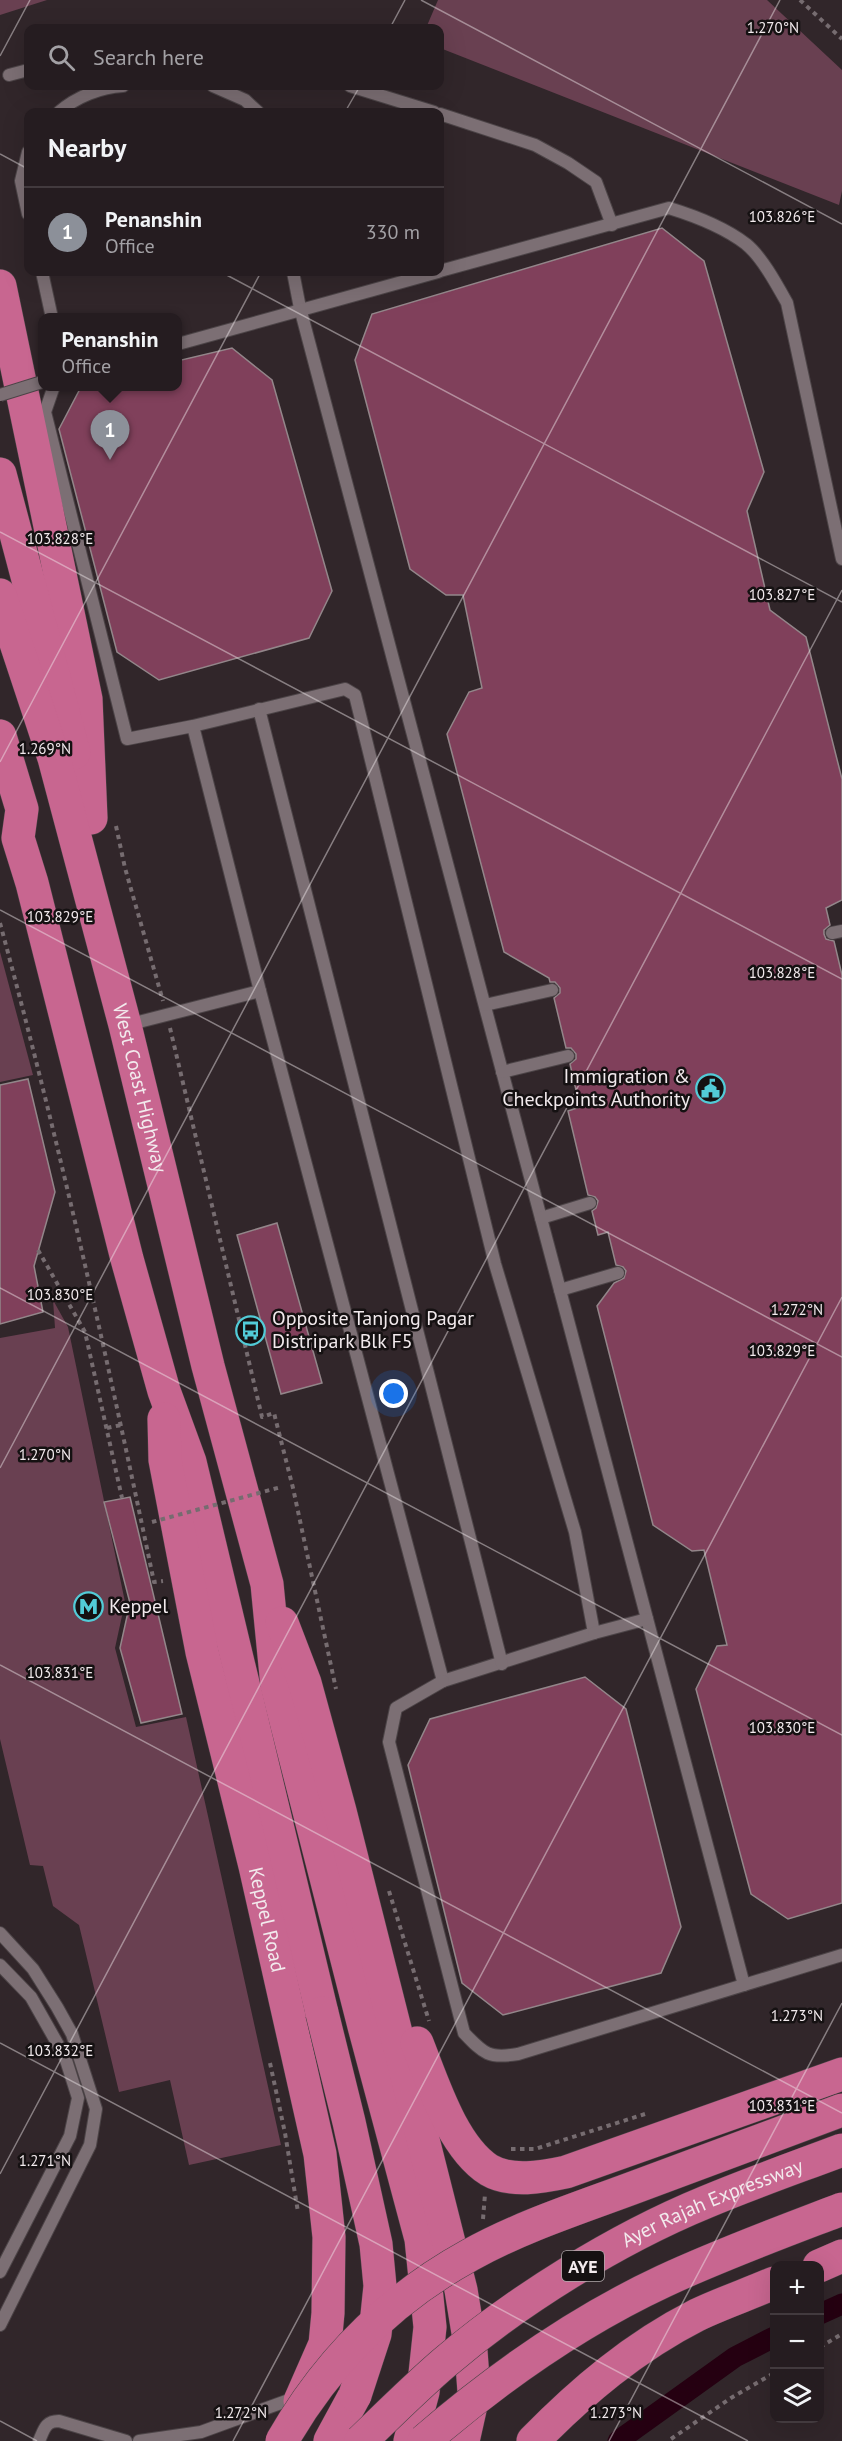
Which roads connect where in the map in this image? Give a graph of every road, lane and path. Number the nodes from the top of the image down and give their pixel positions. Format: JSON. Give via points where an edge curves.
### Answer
{"nodes":[{"id":1,"x":800,"y":0,"type":"edge"},
{"id":2,"x":842,"y":39,"type":"edge"},
{"id":3,"x":24,"y":71,"type":"edge"},
{"id":4,"x":9,"y":75,"type":"dead end"},
{"id":5,"x":97,"y":90,"type":"edge"},
{"id":6,"x":222,"y":90,"type":"edge"},
{"id":7,"x":363,"y":90,"type":"edge"},
{"id":8,"x":64,"y":108,"type":"edge"},
{"id":9,"x":254,"y":108,"type":"edge"},
{"id":10,"x":421,"y":108,"type":"edge"},
{"id":11,"x":444,"y":115,"type":"edge"},
{"id":12,"x":24,"y":169,"type":"edge"},
{"id":13,"x":24,"y":195,"type":"edge"},
{"id":14,"x":612,"y":225,"type":"junction"},
{"id":15,"x":444,"y":270,"type":"edge"},
{"id":16,"x":43,"y":276,"type":"edge"},
{"id":17,"x":294,"y":276,"type":"edge"},
{"id":18,"x":420,"y":276,"type":"edge"},
{"id":19,"x":0,"y":286,"type":"edge"},
{"id":20,"x":300,"y":308,"type":"junction"},
{"id":21,"x":51,"y":313,"type":"edge"},
{"id":22,"x":182,"y":343,"type":"edge"},
{"id":23,"x":38,"y":383,"type":"edge"},
{"id":24,"x":53,"y":391,"type":"edge"},
{"id":25,"x":0,"y":395,"type":"edge"},
{"id":26,"x":0,"y":474,"type":"edge"},
{"id":27,"x":842,"y":559,"type":"edge"},
{"id":28,"x":0,"y":595,"type":"edge"},
{"id":29,"x":259,"y":709,"type":"junction"},
{"id":30,"x":193,"y":726,"type":"junction"},
{"id":31,"x":0,"y":736,"type":"edge"},
{"id":32,"x":103,"y":818,"type":"junction"},
{"id":33,"x":9,"y":826,"type":"edge"},
{"id":34,"x":0,"y":923,"type":"edge"},
{"id":35,"x":552,"y":990,"type":"dead end"},
{"id":36,"x":260,"y":991,"type":"junction"},
{"id":37,"x":485,"y":1005,"type":"junction"},
{"id":38,"x":167,"y":1014,"type":"junction"},
{"id":39,"x":125,"y":1025,"type":"junction"},
{"id":40,"x":568,"y":1056,"type":"dead end"},
{"id":41,"x":502,"y":1072,"type":"junction"},
{"id":42,"x":591,"y":1203,"type":"dead end"},
{"id":43,"x":541,"y":1218,"type":"junction"},
{"id":44,"x":38,"y":1250,"type":"dead end"},
{"id":45,"x":618,"y":1273,"type":"dead end"},
{"id":46,"x":561,"y":1290,"type":"junction"},
{"id":47,"x":164,"y":1391,"type":"junction"},
{"id":48,"x":121,"y":1425,"type":"junction"},
{"id":49,"x":107,"y":1428,"type":"junction"},
{"id":50,"x":281,"y":1487,"type":"dead end"},
{"id":51,"x":122,"y":1498,"type":"dead end"},
{"id":52,"x":152,"y":1522,"type":"dead end"},
{"id":53,"x":163,"y":1581,"type":"dead end"},
{"id":54,"x":267,"y":1584,"type":"junction"},
{"id":55,"x":648,"y":1619,"type":"junction"},
{"id":56,"x":594,"y":1633,"type":"junction"},
{"id":57,"x":502,"y":1664,"type":"junction"},
{"id":58,"x":443,"y":1681,"type":"junction"},
{"id":59,"x":336,"y":1692,"type":"dead end"},
{"id":60,"x":387,"y":1881,"type":"dead end"},
{"id":61,"x":0,"y":1933,"type":"edge"},
{"id":62,"x":372,"y":1934,"type":"junction"},
{"id":63,"x":842,"y":1955,"type":"edge"},
{"id":64,"x":0,"y":1965,"type":"edge"},
{"id":65,"x":744,"y":1984,"type":"junction"},
{"id":66,"x":430,"y":2025,"type":"dead end"},
{"id":67,"x":268,"y":2052,"type":"dead end"},
{"id":68,"x":842,"y":2074,"type":"edge"},
{"id":69,"x":842,"y":2110,"type":"edge"},
{"id":70,"x":646,"y":2114,"type":"dead end"},
{"id":71,"x":502,"y":2148,"type":"dead end"},
{"id":72,"x":842,"y":2150,"type":"edge"},
{"id":73,"x":842,"y":2209,"type":"edge"},
{"id":74,"x":300,"y":2223,"type":"dead end"},
{"id":75,"x":842,"y":2256,"type":"edge"},
{"id":76,"x":824,"y":2263,"type":"edge"},
{"id":77,"x":0,"y":2272,"type":"edge"},
{"id":78,"x":770,"y":2285,"type":"edge"},
{"id":79,"x":0,"y":2325,"type":"edge"},
{"id":80,"x":842,"y":2334,"type":"edge"},
{"id":81,"x":824,"y":2344,"type":"edge"},
{"id":82,"x":770,"y":2375,"type":"edge"},
{"id":83,"x":307,"y":2388,"type":"junction"},
{"id":84,"x":671,"y":2439,"type":"dead end"},
{"id":85,"x":39,"y":2441,"type":"edge"},
{"id":86,"x":126,"y":2441,"type":"edge"},
{"id":87,"x":140,"y":2441,"type":"edge"},
{"id":88,"x":281,"y":2441,"type":"edge"},
{"id":89,"x":330,"y":2441,"type":"edge"},
{"id":90,"x":360,"y":2441,"type":"edge"},
{"id":91,"x":410,"y":2441,"type":"edge"},
{"id":92,"x":424,"y":2441,"type":"edge"},
{"id":93,"x":463,"y":2441,"type":"edge"},
{"id":94,"x":533,"y":2441,"type":"edge"}],
"edges":[{"from":1,"to":2,"type":"path"},
{"from":3,"to":4,"type":"lane"},
{"from":5,"to":8,"type":"lane"},
{"from":6,"to":9,"type":"lane"},
{"from":7,"to":10,"type":"lane"},
{"from":11,"to":14,"type":"lane","via":[[535,145],[568,163],[596,182]]},
{"from":12,"to":13,"type":"lane","via":[[21,181]]},
{"from":14,"to":15,"type":"lane"},
{"from":14,"to":27,"type":"lane","via":[[669,208],[698,216],[747,245],[771,276],[787,303]]},
{"from":16,"to":21,"type":"lane"},
{"from":17,"to":20,"type":"lane"},
{"from":18,"to":20,"type":"lane"},
{"from":19,"to":32,"type":"highway","via":[[86,699]]},
{"from":20,"to":22,"type":"lane"},
{"from":20,"to":37,"type":"lane"},
{"from":23,"to":25,"type":"lane","bridge":true},
{"from":24,"to":30,"type":"lane","via":[[45,412],[127,739]]},
{"from":26,"to":32,"type":"highway"},
{"from":28,"to":39,"type":"highway","name":"West Coast Highway","via":[[54,758]]},
{"from":29,"to":30,"type":"lane"},
{"from":29,"to":56,"type":"lane","via":[[345,688],[355,695],[495,1264],[575,1532]]},
{"from":29,"to":57,"type":"lane"},
{"from":30,"to":36,"type":"lane"},
{"from":31,"to":33,"type":"highway","via":[[22,809]]},
{"from":32,"to":38,"type":"path","via":[[125,868]]},
{"from":32,"to":39,"type":"highway"},
{"from":33,"to":47,"type":"highway","via":[[32,883]]},
{"from":34,"to":48,"type":"path","via":[[35,1054]]},
{"from":35,"to":37,"type":"lane"},
{"from":36,"to":38,"type":"lane"},
{"from":36,"to":58,"type":"lane"},
{"from":37,"to":41,"type":"lane"},
{"from":38,"to":39,"type":"lane"},
{"from":38,"to":59,"type":"path","via":[[262,1417],[274,1413],[293,1488]]},
{"from":39,"to":54,"type":"highway","name":"West Coast Highway"},
{"from":40,"to":41,"type":"lane"},
{"from":41,"to":43,"type":"lane"},
{"from":42,"to":43,"type":"lane"},
{"from":43,"to":46,"type":"lane"},
{"from":44,"to":49,"type":"path","via":[[85,1332]]},
{"from":45,"to":46,"type":"lane"},
{"from":46,"to":55,"type":"lane"},
{"from":47,"to":83,"type":"highway","name":"Keppel Road","via":[[165,1460],[202,1652],[320,2154],[329,2237],[328,2313],[325,2344]]},
{"from":47,"to":89,"type":"highway","bridge":true,"via":[[189,1462],[376,2244],[380,2286],[375,2334],[356,2394]]},
{"from":48,"to":49,"type":"path"},
{"from":48,"to":53,"type":"path","via":[[153,1582]]},
{"from":49,"to":51,"type":"path"},
{"from":50,"to":52,"type":"path","bridge":true},
{"from":54,"to":62,"type":"highway","via":[[306,1683]]},
{"from":54,"to":91,"type":"highway","via":[[278,1686],[421,2239],[430,2327],[423,2392]]},
{"from":55,"to":56,"type":"lane"},
{"from":55,"to":65,"type":"lane"},
{"from":56,"to":57,"type":"lane"},
{"from":57,"to":58,"type":"lane"},
{"from":58,"to":65,"type":"lane","via":[[396,1708],[389,1742],[464,2033],[497,2058]]},
{"from":60,"to":66,"type":"path"},
{"from":61,"to":79,"type":"lane","via":[[33,1970],[72,2034],[96,2109],[90,2145]]},
{"from":62,"to":68,"type":"highway","via":[[445,2110],[461,2140],[491,2171],[524,2179],[566,2172]]},
{"from":62,"to":93,"type":"highway","via":[[461,2290],[474,2392]]},
{"from":63,"to":65,"type":"lane"},
{"from":64,"to":77,"type":"lane","via":[[31,1996],[65,2057],[78,2098],[70,2136]]},
{"from":67,"to":74,"type":"path"},
{"from":69,"to":88,"type":"highway","bridge":true,"via":[[579,2208],[471,2254],[423,2283],[351,2346],[313,2391]]},
{"from":70,"to":71,"type":"path","via":[[535,2149]]},
{"from":72,"to":90,"type":"highway","name":"Ayer Rajah Expressway","number":"AYE","bridge":true,"via":[[705,2202],[583,2266],[445,2362]]},
{"from":73,"to":92,"type":"highway","number":"AYE","bridge":true,"via":[[727,2253],[610,2308],[518,2365]]},
{"from":75,"to":76,"type":"highway"},
{"from":78,"to":94,"type":"highway","via":[[698,2315],[637,2350],[591,2384]]},
{"from":80,"to":81,"type":"path"},
{"from":82,"to":84,"type":"path"},
{"from":83,"to":87,"type":"lane","via":[[289,2400],[201,2432]]},
{"from":83,"to":88,"type":"highway","name":"Keppel Road"},
{"from":85,"to":86,"type":"lane","via":[[45,2426],[59,2421]]}]}
